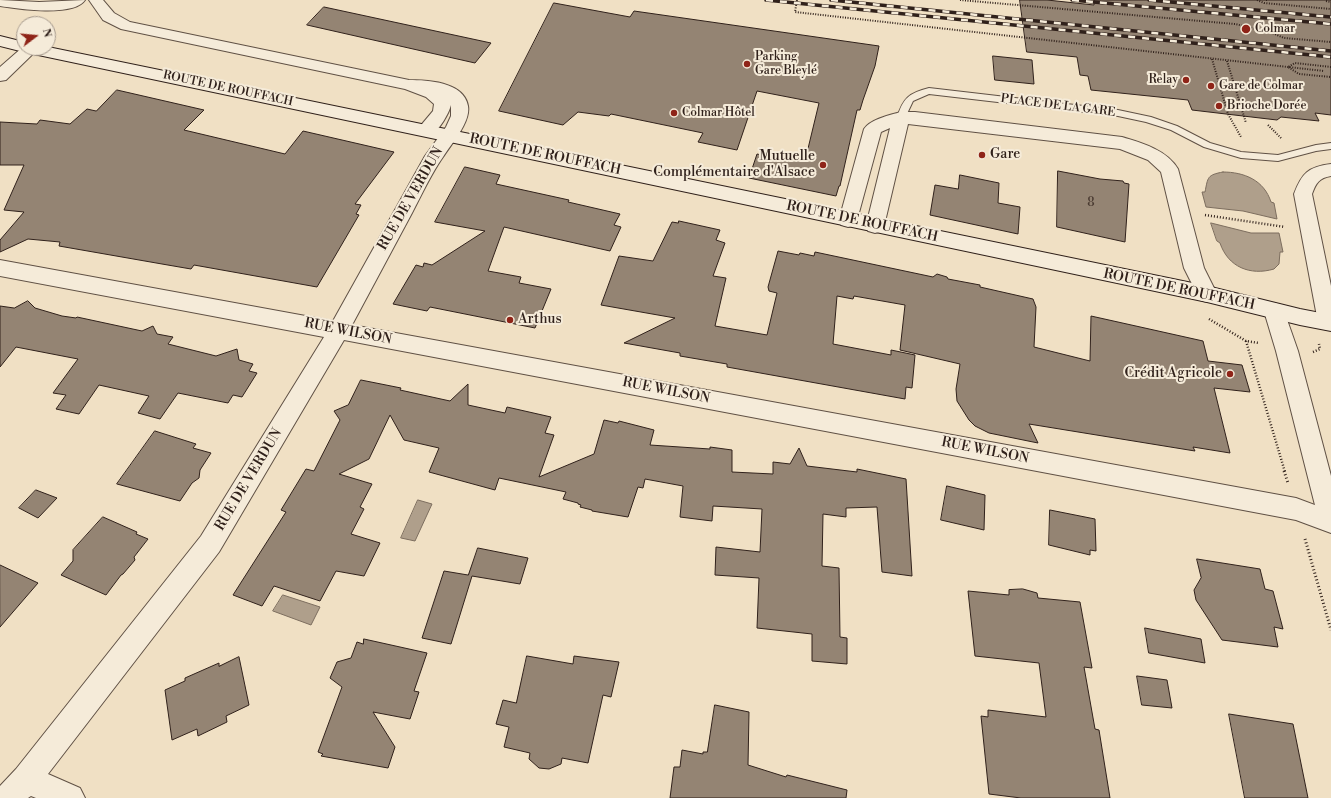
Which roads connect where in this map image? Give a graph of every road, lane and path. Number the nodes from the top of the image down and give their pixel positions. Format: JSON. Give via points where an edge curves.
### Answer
{"nodes":[{"id":1,"x":78,"y":0,"type":"edge"},
{"id":2,"x":96,"y":0,"type":"edge"},
{"id":3,"x":797,"y":0,"type":"edge"},
{"id":4,"x":960,"y":0,"type":"edge"},
{"id":5,"x":1257,"y":0,"type":"edge"},
{"id":6,"x":1326,"y":1,"type":"dead end"},
{"id":7,"x":0,"y":2,"type":"edge"},
{"id":8,"x":1331,"y":2,"type":"edge"},
{"id":9,"x":1331,"y":8,"type":"edge"},
{"id":10,"x":1270,"y":32,"type":"junction"},
{"id":11,"x":1282,"y":33,"type":"dead end"},
{"id":12,"x":0,"y":41,"type":"edge"},
{"id":13,"x":1331,"y":42,"type":"edge"},
{"id":14,"x":16,"y":44,"type":"edge"},
{"id":15,"x":56,"y":53,"type":"edge"},
{"id":16,"x":22,"y":56,"type":"edge"},
{"id":17,"x":1212,"y":59,"type":"junction"},
{"id":18,"x":1227,"y":61,"type":"junction"},
{"id":19,"x":1288,"y":67,"type":"junction"},
{"id":20,"x":1331,"y":67,"type":"edge"},
{"id":21,"x":1324,"y":71,"type":"dead end"},
{"id":22,"x":0,"y":76,"type":"edge"},
{"id":23,"x":1331,"y":77,"type":"edge"},
{"id":24,"x":450,"y":101,"type":"junction"},
{"id":25,"x":901,"y":118,"type":"junction"},
{"id":26,"x":1246,"y":123,"type":"dead end"},
{"id":27,"x":1268,"y":125,"type":"dead end"},
{"id":28,"x":426,"y":130,"type":"junction"},
{"id":29,"x":449,"y":135,"type":"junction"},
{"id":30,"x":1243,"y":140,"type":"dead end"},
{"id":31,"x":1287,"y":143,"type":"dead end"},
{"id":32,"x":1331,"y":146,"type":"edge"},
{"id":33,"x":1331,"y":170,"type":"edge"},
{"id":34,"x":1181,"y":212,"type":"junction"},
{"id":35,"x":848,"y":220,"type":"junction"},
{"id":36,"x":875,"y":226,"type":"junction"},
{"id":37,"x":1310,"y":231,"type":"junction"},
{"id":38,"x":0,"y":268,"type":"edge"},
{"id":39,"x":1207,"y":294,"type":"junction"},
{"id":40,"x":1274,"y":311,"type":"junction"},
{"id":41,"x":1328,"y":315,"type":"edge"},
{"id":42,"x":339,"y":330,"type":"junction"},
{"id":43,"x":1326,"y":347,"type":"dead end"},
{"id":44,"x":1320,"y":350,"type":"dead end"},
{"id":45,"x":1331,"y":521,"type":"edge"},
{"id":46,"x":18,"y":788,"type":"edge"},
{"id":47,"x":70,"y":798,"type":"edge"}],
"edges":[{"from":1,"to":7,"type":"street","via":[[52,6]]},
{"from":2,"to":24,"type":"street","via":[[107,16],[114,22],[126,26],[410,85],[419,90],[433,92]]},
{"from":3,"to":17,"type":"path","via":[[795,12]]},
{"from":4,"to":10,"type":"path","via":[[1235,24]]},
{"from":5,"to":9,"type":"path","via":[[1264,3]]},
{"from":6,"to":8,"type":"path"},
{"from":10,"to":11,"type":"path"},
{"from":10,"to":13,"type":"path","via":[[1284,38]]},
{"from":12,"to":14,"type":"street"},
{"from":15,"to":28,"type":"street","name":"ROUTE DE ROUFFACH"},
{"from":16,"to":22,"type":"street"},
{"from":17,"to":18,"type":"path"},
{"from":17,"to":30,"type":"path","via":[[1228,114]]},
{"from":18,"to":19,"type":"path"},
{"from":18,"to":26,"type":"path"},
{"from":19,"to":20,"type":"path","via":[[1295,63]]},
{"from":19,"to":21,"type":"path"},
{"from":19,"to":23,"type":"path","via":[[1299,74]]},
{"from":24,"to":28,"type":"street"},
{"from":24,"to":29,"type":"street","name":"ROUTE DE ROUFFACH","via":[[459,106],[459,116]]},
{"from":25,"to":32,"type":"lane","name":"PLACE DE LA GARE","via":[[905,104],[915,94],[930,91],[1118,113],[1148,119],[1174,128],[1207,145],[1241,155],[1278,158]]},
{"from":25,"to":34,"type":"street","via":[[1122,143],[1140,149],[1154,156],[1169,170]]},
{"from":25,"to":35,"type":"street","via":[[873,129]]},
{"from":25,"to":36,"type":"street","name":"PLACE DE LA GARE"},
{"from":27,"to":31,"type":"path"},
{"from":28,"to":29,"type":"street","name":"ROUTE DE ROUFFACH"},
{"from":29,"to":35,"type":"street","name":"ROUTE DE ROUFFACH"},
{"from":29,"to":42,"type":"street","name":"RUE DE VERDUN","via":[[434,156]]},
{"from":33,"to":37,"type":"street","via":[[1320,171],[1308,179],[1303,194]]},
{"from":34,"to":37,"type":"path"},
{"from":34,"to":39,"type":"street","via":[[1194,268]]},
{"from":35,"to":36,"type":"street","name":"ROUTE DE ROUFFACH"},
{"from":36,"to":39,"type":"street","name":"ROUTE DE ROUFFACH"},
{"from":37,"to":41,"type":"street"},
{"from":38,"to":42,"type":"street","name":"RUE WILSON"},
{"from":39,"to":40,"type":"street","name":"ROUTE DE ROUFFACH"},
{"from":40,"to":41,"type":"street","name":"ROUTE DE ROUFFACH"},
{"from":40,"to":45,"type":"street","via":[[1287,351]]},
{"from":42,"to":45,"type":"street","name":"RUE WILSON","via":[[1300,510]]},
{"from":42,"to":46,"type":"street","name":"RUE DE VERDUN","via":[[210,544]]},
{"from":43,"to":44,"type":"path"},
{"from":46,"to":47,"type":"street"}]}
